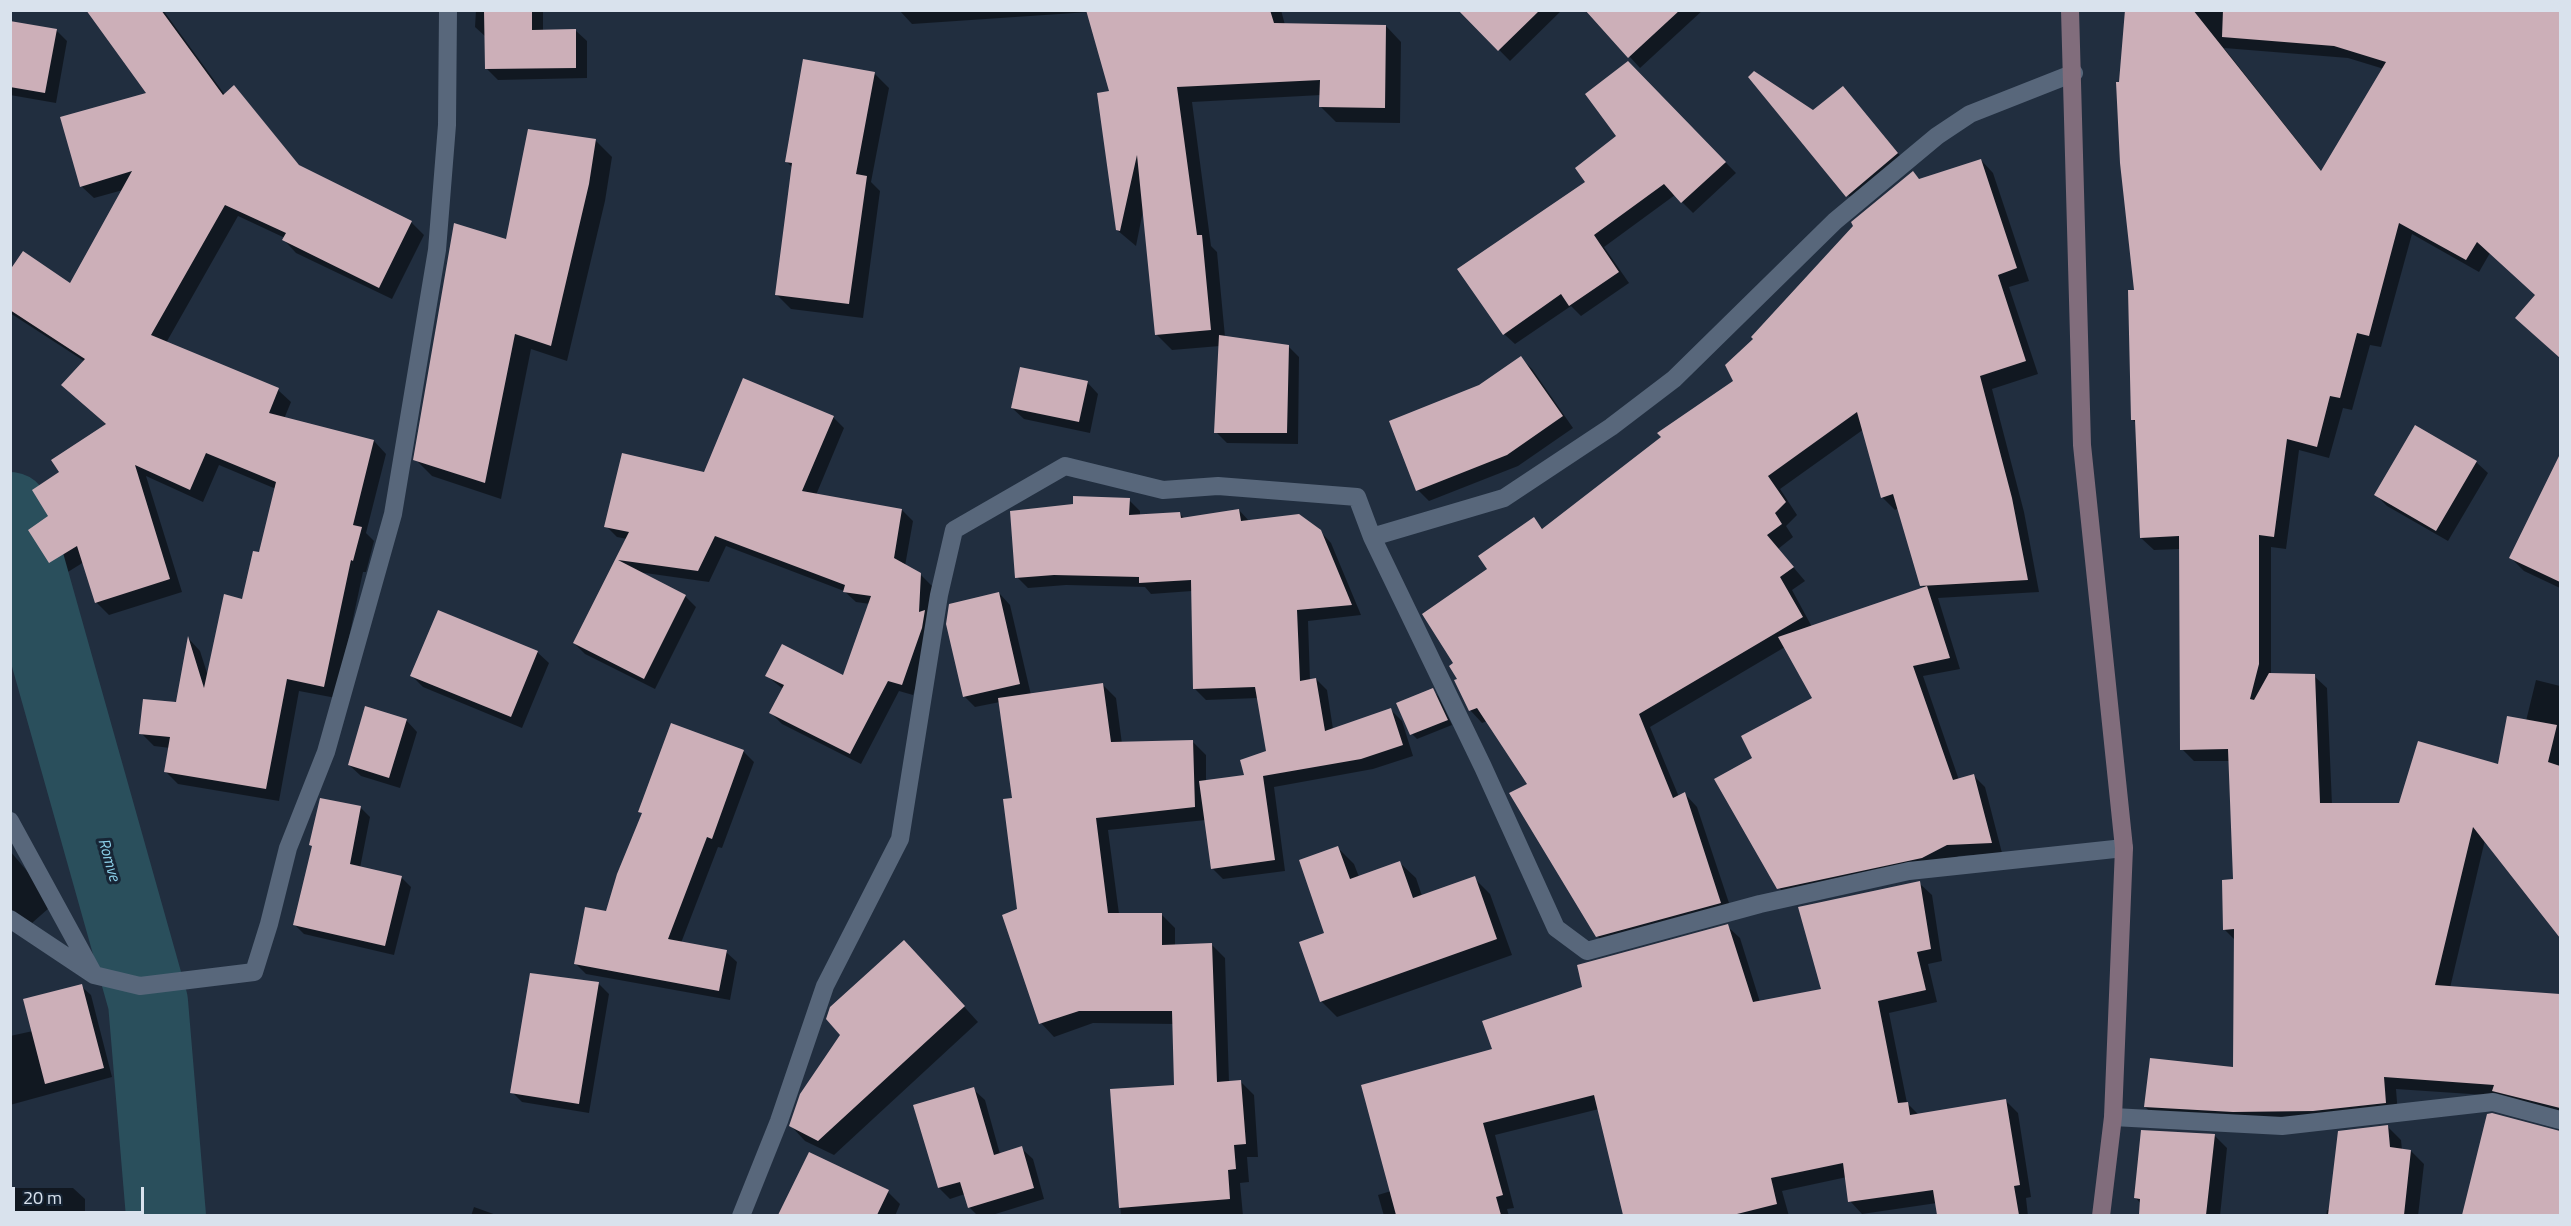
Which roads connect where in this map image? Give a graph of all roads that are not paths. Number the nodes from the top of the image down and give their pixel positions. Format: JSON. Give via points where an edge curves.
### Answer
{"nodes":[{"id":1,"x":448,"y":10,"type":"edge"},
{"id":2,"x":2070,"y":10,"type":"edge"},
{"id":3,"x":2073,"y":73,"type":"junction"},
{"id":4,"x":1372,"y":537,"type":"junction"},
{"id":5,"x":10,"y":821,"type":"edge"},
{"id":6,"x":2124,"y":848,"type":"junction"},
{"id":7,"x":10,"y":919,"type":"edge"},
{"id":8,"x":94,"y":975,"type":"junction"},
{"id":9,"x":2113,"y":1117,"type":"junction"},
{"id":10,"x":2560,"y":1120,"type":"edge"},
{"id":11,"x":741,"y":1215,"type":"edge"},
{"id":12,"x":2101,"y":1215,"type":"edge"}],
"edges":[{"from":1,"to":8,"type":"street","via":[[447,125],[437,250],[393,514],[326,752],[288,848],[254,972],[140,986]]},
{"from":2,"to":3,"type":"main road"},
{"from":3,"to":4,"type":"street","via":[[1970,114],[1937,136],[1834,221],[1674,379],[1602,434],[1504,498]]},
{"from":3,"to":6,"type":"main road","via":[[2082,445]]},
{"from":4,"to":6,"type":"street","via":[[1556,928],[1587,951],[1760,903],[1909,871]]},
{"from":4,"to":11,"type":"street","via":[[1357,497],[1218,486],[1163,490],[1065,466],[954,530],[939,595],[900,838],[825,986],[779,1121]]},
{"from":5,"to":8,"type":"street"},
{"from":6,"to":9,"type":"main road"},
{"from":7,"to":8,"type":"street"},
{"from":9,"to":10,"type":"street","via":[[2282,1126],[2493,1102]]},
{"from":9,"to":12,"type":"main road"}]}
